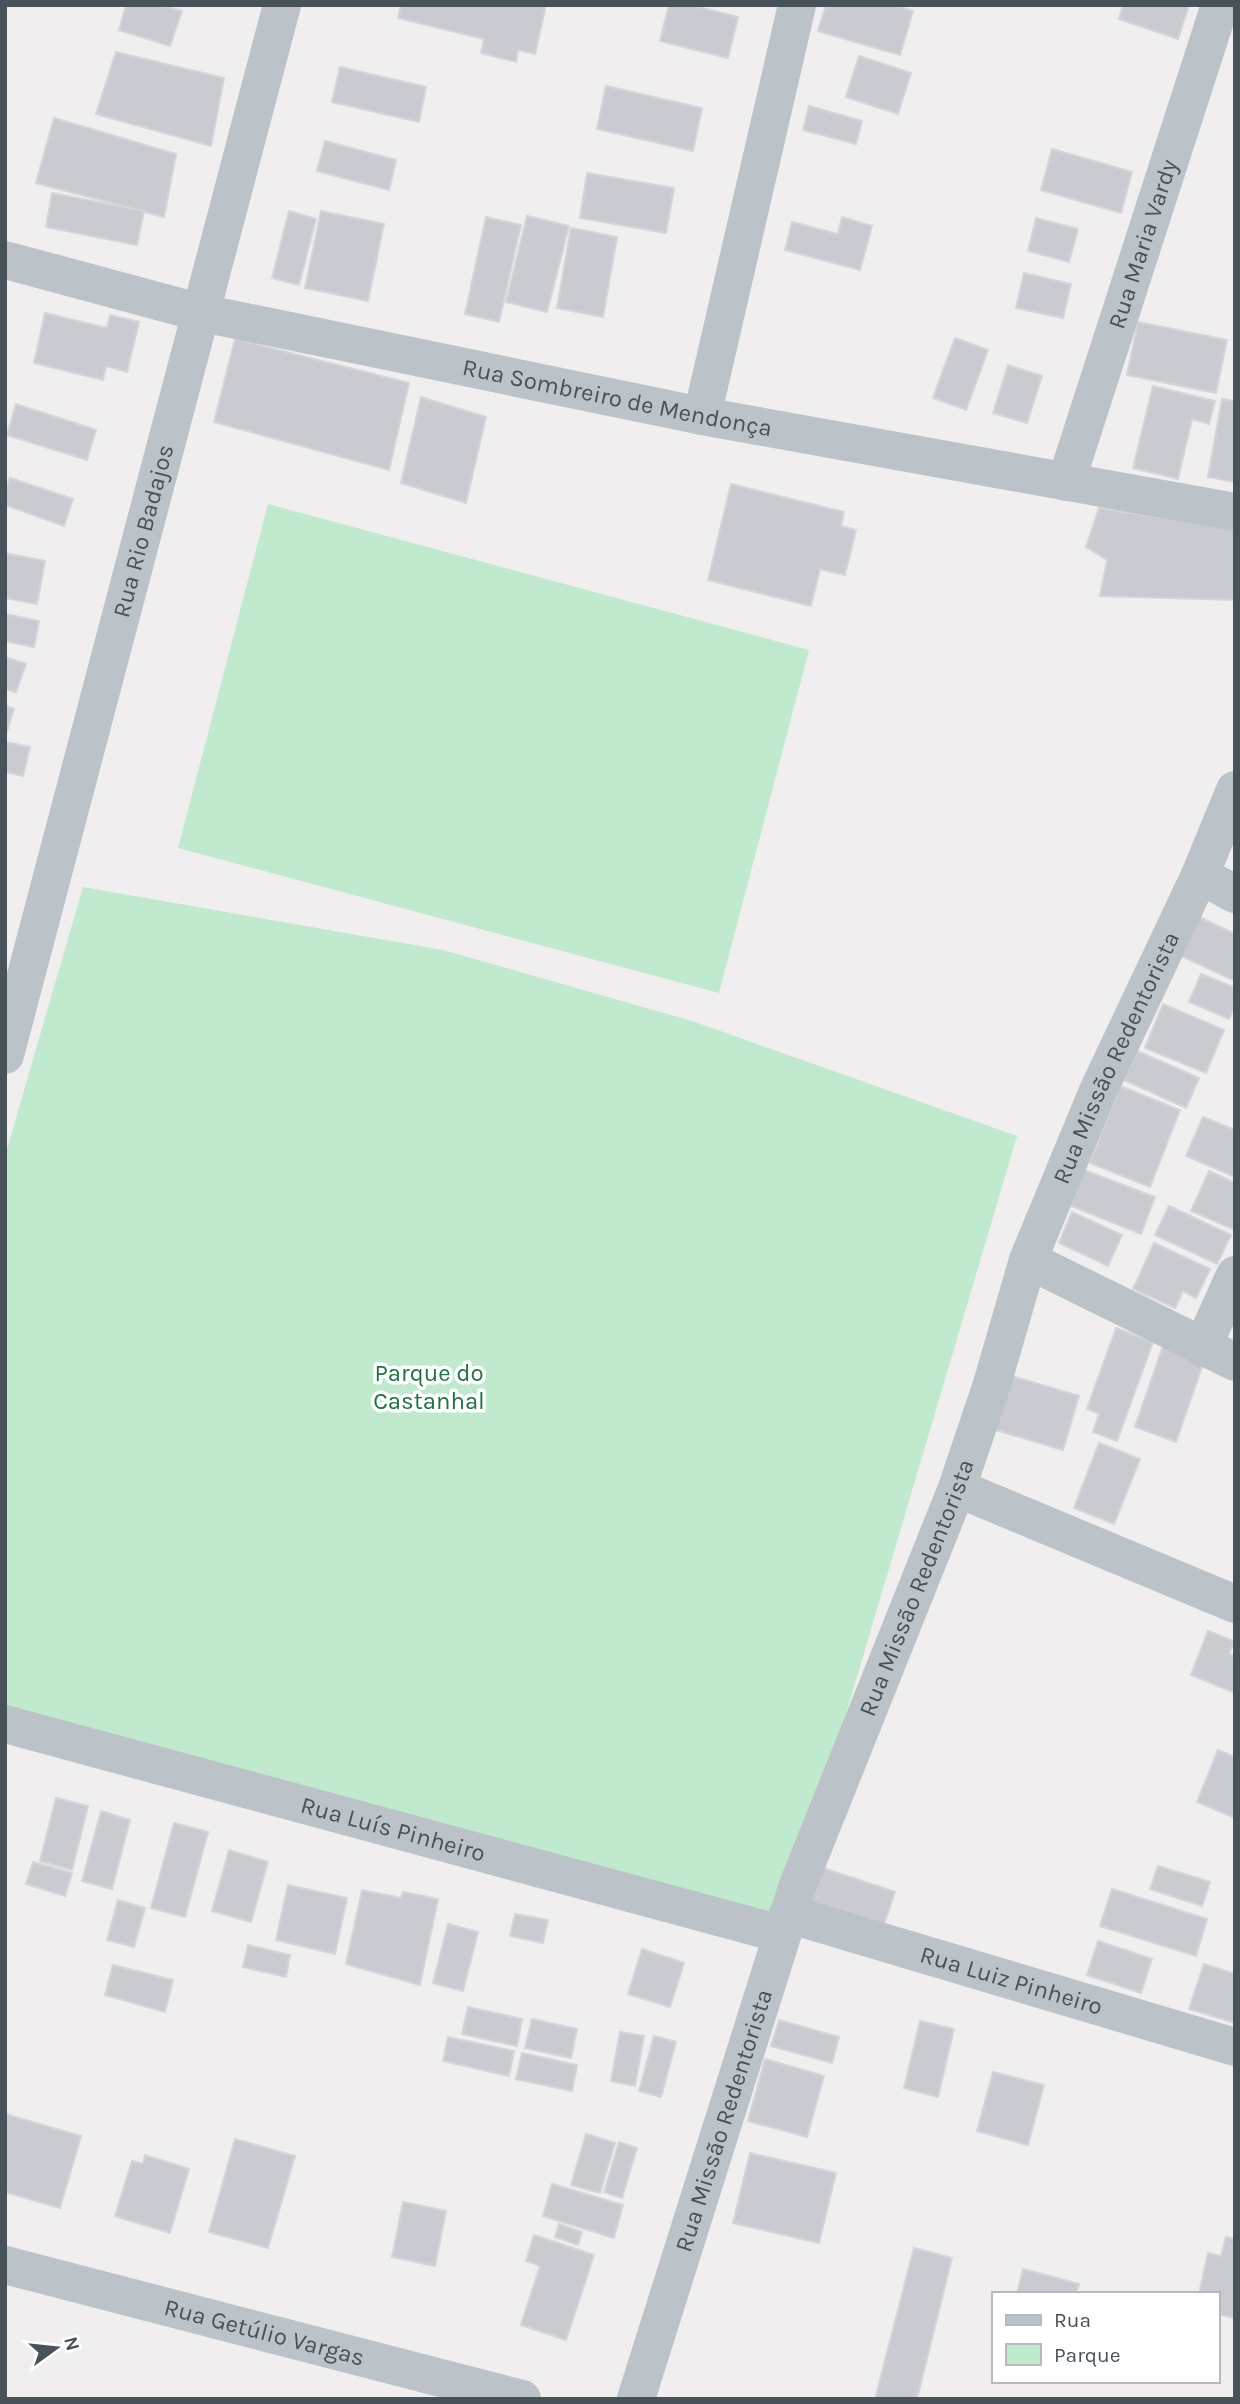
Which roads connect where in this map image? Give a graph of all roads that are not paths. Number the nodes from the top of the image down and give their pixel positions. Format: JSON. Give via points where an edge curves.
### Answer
{"nodes":[{"id":1,"x":282,"y":5,"type":"edge"},
{"id":2,"x":797,"y":5,"type":"edge"},
{"id":3,"x":1220,"y":5,"type":"edge"},
{"id":4,"x":5,"y":260,"type":"edge"},
{"id":5,"x":202,"y":313,"type":"junction"},
{"id":6,"x":702,"y":416,"type":"junction"},
{"id":7,"x":1066,"y":482,"type":"junction"},
{"id":8,"x":1235,"y":512,"type":"edge"},
{"id":9,"x":1235,"y":790,"type":"edge"},
{"id":10,"x":1200,"y":875,"type":"junction"},
{"id":11,"x":1235,"y":894,"type":"edge"},
{"id":12,"x":5,"y":1055,"type":"edge"},
{"id":13,"x":1028,"y":1260,"type":"junction"},
{"id":14,"x":1235,"y":1275,"type":"edge"},
{"id":15,"x":1219,"y":1355,"type":"edge"},
{"id":16,"x":957,"y":1488,"type":"junction"},
{"id":17,"x":1235,"y":1604,"type":"edge"},
{"id":18,"x":5,"y":1724,"type":"edge"},
{"id":19,"x":785,"y":1924,"type":"junction"},
{"id":20,"x":1235,"y":2047,"type":"edge"},
{"id":21,"x":5,"y":2265,"type":"edge"},
{"id":22,"x":522,"y":2399,"type":"edge"},
{"id":23,"x":636,"y":2399,"type":"edge"}],
"edges":[{"from":1,"to":5,"type":"street","name":"Rua Rio Badajos"},
{"from":2,"to":6,"type":"street"},
{"from":3,"to":7,"type":"street","name":"Rua Maria Vardy"},
{"from":4,"to":5,"type":"street","name":"Rua Sombreiro de Mendonça"},
{"from":5,"to":6,"type":"street","name":"Rua Sombreiro de Mendonça"},
{"from":5,"to":12,"type":"street","name":"Rua Rio Badajos"},
{"from":6,"to":7,"type":"street","name":"Rua Sombreiro de Mendonça"},
{"from":7,"to":8,"type":"street","name":"Rua Sombreiro de Mendonça"},
{"from":9,"to":10,"type":"street","name":"Rua Missão Redentorista"},
{"from":10,"to":11,"type":"street"},
{"from":10,"to":13,"type":"street","name":"Rua Missão Redentorista","via":[[1098,1091]]},
{"from":13,"to":15,"type":"street"},
{"from":13,"to":16,"type":"street","name":"Rua Missão Redentorista"},
{"from":14,"to":15,"type":"street"},
{"from":16,"to":17,"type":"street"},
{"from":16,"to":19,"type":"street","name":"Rua Missão Redentorista"},
{"from":18,"to":19,"type":"street","name":"Rua Luís Pinheiro"},
{"from":19,"to":20,"type":"street","name":"Rua Luiz Pinheiro"},
{"from":19,"to":23,"type":"street","name":"Rua Missão Redentorista"},
{"from":21,"to":22,"type":"street","name":"Rua Getúlio Vargas"}]}
